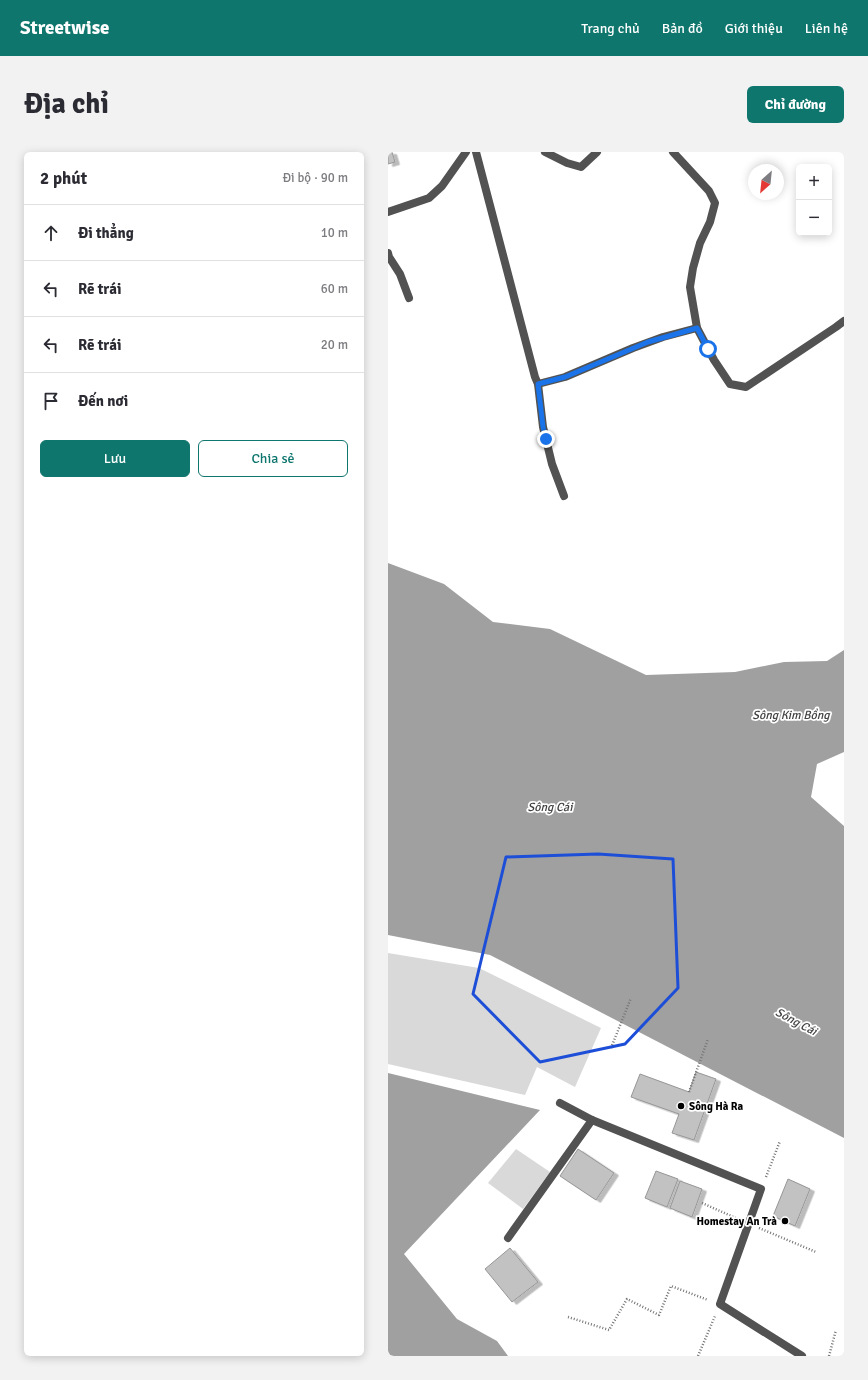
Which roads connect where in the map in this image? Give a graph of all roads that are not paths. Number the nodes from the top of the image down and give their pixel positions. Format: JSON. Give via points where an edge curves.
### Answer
{"nodes":[{"id":1,"x":466,"y":152,"type":"edge"},
{"id":2,"x":476,"y":152,"type":"edge"},
{"id":3,"x":544,"y":152,"type":"edge"},
{"id":4,"x":597,"y":152,"type":"edge"},
{"id":5,"x":673,"y":152,"type":"edge"},
{"id":6,"x":388,"y":212,"type":"edge"},
{"id":7,"x":388,"y":253,"type":"edge"},
{"id":8,"x":409,"y":298,"type":"dead end"},
{"id":9,"x":844,"y":321,"type":"edge"},
{"id":10,"x":697,"y":328,"type":"junction"},
{"id":11,"x":538,"y":384,"type":"junction"},
{"id":12,"x":564,"y":496,"type":"dead end"},
{"id":13,"x":560,"y":1103,"type":"dead end"},
{"id":14,"x":592,"y":1120,"type":"junction"},
{"id":15,"x":508,"y":1238,"type":"dead end"},
{"id":16,"x":802,"y":1356,"type":"edge"}],
"edges":[{"from":1,"to":6,"type":"lane","via":[[442,186],[428,198]]},
{"from":2,"to":11,"type":"lane"},
{"from":3,"to":4,"type":"lane","via":[[581,167]]},
{"from":5,"to":10,"type":"lane","via":[[709,191],[715,203],[700,243],[690,287]]},
{"from":7,"to":8,"type":"lane"},
{"from":9,"to":10,"type":"lane","via":[[746,387],[730,384]]},
{"from":10,"to":11,"type":"lane","via":[[663,337],[565,377]]},
{"from":11,"to":12,"type":"lane","via":[[543,427],[552,464]]},
{"from":13,"to":14,"type":"lane"},
{"from":14,"to":15,"type":"lane"},
{"from":14,"to":16,"type":"lane","via":[[761,1189],[720,1304]]}]}
